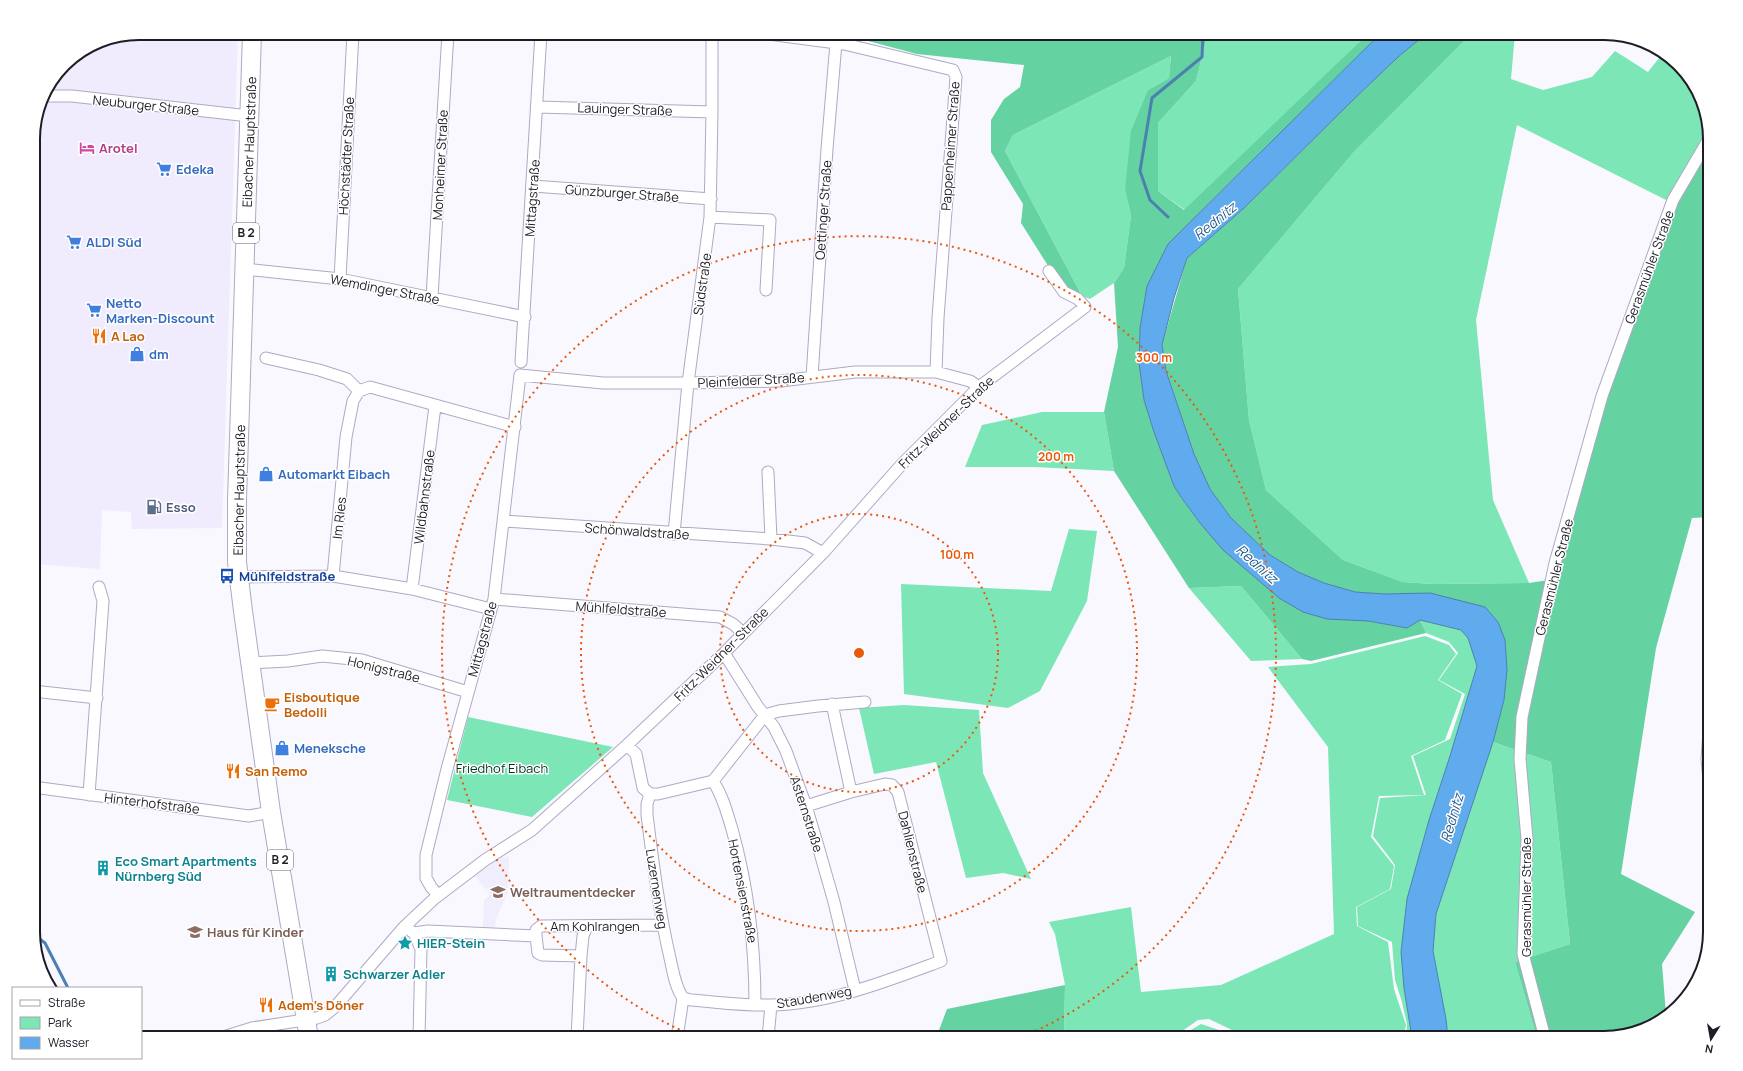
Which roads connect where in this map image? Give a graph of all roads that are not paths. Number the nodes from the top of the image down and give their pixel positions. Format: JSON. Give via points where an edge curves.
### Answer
{"nodes":[{"id":1,"x":252,"y":40,"type":"edge"},
{"id":2,"x":352,"y":40,"type":"edge"},
{"id":3,"x":448,"y":40,"type":"edge"},
{"id":4,"x":542,"y":40,"type":"edge"},
{"id":5,"x":712,"y":40,"type":"edge"},
{"id":6,"x":813,"y":40,"type":"edge"},
{"id":7,"x":836,"y":43,"type":"junction"},
{"id":8,"x":50,"y":96,"type":"edge"},
{"id":9,"x":538,"y":106,"type":"junction"},
{"id":10,"x":712,"y":112,"type":"junction"},
{"id":11,"x":249,"y":116,"type":"junction"},
{"id":12,"x":1703,"y":149,"type":"edge"},
{"id":13,"x":533,"y":186,"type":"junction"},
{"id":14,"x":711,"y":200,"type":"junction"},
{"id":15,"x":710,"y":217,"type":"junction"},
{"id":16,"x":245,"y":269,"type":"junction"},
{"id":17,"x":1049,"y":271,"type":"dead end"},
{"id":18,"x":340,"y":279,"type":"junction"},
{"id":19,"x":766,"y":290,"type":"dead end"},
{"id":20,"x":432,"y":297,"type":"junction"},
{"id":21,"x":525,"y":317,"type":"junction"},
{"id":22,"x":266,"y":358,"type":"dead end"},
{"id":23,"x":521,"y":362,"type":"dead end"},
{"id":24,"x":936,"y":372,"type":"junction"},
{"id":25,"x":520,"y":375,"type":"joint"},
{"id":26,"x":812,"y":377,"type":"junction"},
{"id":27,"x":688,"y":383,"type":"junction"},
{"id":28,"x":978,"y":387,"type":"junction"},
{"id":29,"x":359,"y":391,"type":"junction"},
{"id":30,"x":436,"y":406,"type":"junction"},
{"id":31,"x":515,"y":427,"type":"junction"},
{"id":32,"x":768,"y":472,"type":"dead end"},
{"id":33,"x":504,"y":521,"type":"junction"},
{"id":34,"x":674,"y":534,"type":"junction"},
{"id":35,"x":771,"y":540,"type":"junction"},
{"id":36,"x":823,"y":552,"type":"junction"},
{"id":37,"x":333,"y":576,"type":"junction"},
{"id":38,"x":239,"y":577,"type":"junction"},
{"id":39,"x":99,"y":586,"type":"dead end"},
{"id":40,"x":412,"y":589,"type":"junction"},
{"id":41,"x":492,"y":604,"type":"junction"},
{"id":42,"x":742,"y":633,"type":"junction"},
{"id":43,"x":724,"y":653,"type":"junction"},
{"id":44,"x":250,"y":663,"type":"junction"},
{"id":45,"x":40,"y":692,"type":"edge"},
{"id":46,"x":468,"y":692,"type":"junction"},
{"id":47,"x":97,"y":698,"type":"junction"},
{"id":48,"x":865,"y":702,"type":"dead end"},
{"id":49,"x":832,"y":704,"type":"junction"},
{"id":50,"x":765,"y":715,"type":"junction"},
{"id":51,"x":627,"y":745,"type":"junction"},
{"id":52,"x":713,"y":781,"type":"junction"},
{"id":53,"x":40,"y":788,"type":"edge"},
{"id":54,"x":851,"y":792,"type":"junction"},
{"id":55,"x":650,"y":794,"type":"junction"},
{"id":56,"x":89,"y":795,"type":"junction"},
{"id":57,"x":806,"y":806,"type":"junction"},
{"id":58,"x":271,"y":812,"type":"junction"},
{"id":59,"x":438,"y":895,"type":"junction"},
{"id":60,"x":662,"y":925,"type":"junction"},
{"id":61,"x":587,"y":926,"type":"junction"},
{"id":62,"x":409,"y":930,"type":"junction"},
{"id":63,"x":536,"y":936,"type":"junction"},
{"id":64,"x":581,"y":956,"type":"junction"},
{"id":65,"x":941,"y":961,"type":"joint"},
{"id":66,"x":855,"y":990,"type":"junction"},
{"id":67,"x":683,"y":998,"type":"junction"},
{"id":68,"x":755,"y":1004,"type":"junction"},
{"id":69,"x":771,"y":1005,"type":"junction"},
{"id":70,"x":306,"y":1020,"type":"junction"},
{"id":71,"x":242,"y":1031,"type":"edge"},
{"id":72,"x":308,"y":1031,"type":"edge"},
{"id":73,"x":419,"y":1031,"type":"edge"},
{"id":74,"x":577,"y":1031,"type":"edge"},
{"id":75,"x":678,"y":1031,"type":"edge"},
{"id":76,"x":769,"y":1031,"type":"edge"},
{"id":77,"x":1543,"y":1031,"type":"edge"}],
"edges":[{"from":1,"to":11,"type":"main road","name":"Eibacher Hauptstraße","number":"B 2"},
{"from":2,"to":18,"type":"street","name":"Höchstädter Straße"},
{"from":3,"to":20,"type":"street","name":"Monheimer Straße"},
{"from":4,"to":9,"type":"street","name":"Mittagstraße"},
{"from":5,"to":10,"type":"street","name":"Südstraße"},
{"from":6,"to":7,"type":"street","name":"Pappenheimer Straße"},
{"from":7,"to":24,"type":"street","name":"Pappenheimer Straße","via":[[948,68],[953,70],[956,77]]},
{"from":7,"to":26,"type":"street","name":"Oettinger Straße"},
{"from":8,"to":11,"type":"street","name":"Neuburger Straße","via":[[72,96]]},
{"from":9,"to":10,"type":"street","name":"Lauinger Straße"},
{"from":9,"to":13,"type":"street","name":"Mittagstraße"},
{"from":10,"to":14,"type":"street","name":"Südstraße"},
{"from":11,"to":16,"type":"main road","name":"Eibacher Hauptstraße","number":"B 2"},
{"from":12,"to":77,"type":"street","name":"Gerasmühler Straße","via":[[1673,200],[1602,396],[1555,563],[1522,717],[1520,759],[1527,839],[1523,954]]},
{"from":13,"to":14,"type":"street","name":"Günzburger Straße"},
{"from":13,"to":21,"type":"street","name":"Mittagstraße"},
{"from":14,"to":15,"type":"street","name":"Südstraße"},
{"from":15,"to":19,"type":"street","via":[[770,220]]},
{"from":15,"to":27,"type":"street","name":"Südstraße"},
{"from":16,"to":18,"type":"street","name":"Wemdinger Straße"},
{"from":16,"to":38,"type":"main road","name":"Eibacher Hauptstraße","number":"B 2","via":[[236,541]]},
{"from":17,"to":28,"type":"street","name":"Fritz-Weidner-Straße","via":[[1064,292],[1078,298],[1085,307]]},
{"from":18,"to":20,"type":"street","name":"Wemdinger Straße"},
{"from":20,"to":21,"type":"street","name":"Wemdinger Straße"},
{"from":21,"to":23,"type":"street","name":"Mittagstraße"},
{"from":22,"to":29,"type":"street","via":[[319,370],[347,380]]},
{"from":24,"to":26,"type":"street","name":"Pleinfelder Straße","via":[[855,372]]},
{"from":24,"to":28,"type":"street","name":"Pleinfelder Straße","via":[[970,380]]},
{"from":25,"to":27,"type":"street","name":"Pleinfelder Straße","via":[[603,383]]},
{"from":25,"to":31,"type":"street","name":"Mittagstraße"},
{"from":26,"to":27,"type":"street","name":"Pleinfelder Straße","via":[[781,381]]},
{"from":27,"to":34,"type":"street","name":"Südstraße"},
{"from":28,"to":36,"type":"street","name":"Fritz-Weidner-Straße","via":[[902,464]]},
{"from":29,"to":30,"type":"street","via":[[370,387]]},
{"from":29,"to":37,"type":"street","name":"Im Ries","via":[[353,401],[346,437]]},
{"from":30,"to":31,"type":"street"},
{"from":30,"to":40,"type":"street","name":"Wildbahnstraße"},
{"from":31,"to":33,"type":"street","name":"Mittagstraße"},
{"from":32,"to":35,"type":"street"},
{"from":33,"to":34,"type":"street","name":"Schönwaldstraße"},
{"from":33,"to":41,"type":"street","name":"Mittagstraße"},
{"from":34,"to":35,"type":"street","name":"Schönwaldstraße"},
{"from":35,"to":36,"type":"street","name":"Schönwaldstraße","via":[[805,543]]},
{"from":36,"to":42,"type":"street","name":"Fritz-Weidner-Straße"},
{"from":37,"to":38,"type":"street","name":"Mühlfeldstraße"},
{"from":37,"to":40,"type":"street","name":"Mühlfeldstraße"},
{"from":38,"to":44,"type":"main road","name":"Eibacher Hauptstraße","number":"B 2"},
{"from":39,"to":47,"type":"street","via":[[103,601]]},
{"from":40,"to":41,"type":"street","name":"Mühlfeldstraße"},
{"from":41,"to":42,"type":"street","name":"Mühlfeldstraße","via":[[720,617]]},
{"from":41,"to":46,"type":"street","name":"Mittagstraße"},
{"from":42,"to":43,"type":"street","name":"Fritz-Weidner-Straße"},
{"from":43,"to":50,"type":"street","name":"Asternstraße"},
{"from":43,"to":51,"type":"street","name":"Fritz-Weidner-Straße"},
{"from":44,"to":46,"type":"street","name":"Honigstraße","via":[[322,656],[362,660]]},
{"from":44,"to":58,"type":"main road","name":"Eibacher Hauptstraße","number":"B 2"},
{"from":45,"to":47,"type":"street"},
{"from":46,"to":59,"type":"street","name":"Mittagstraße","via":[[426,855],[426,878]]},
{"from":47,"to":56,"type":"street"},
{"from":48,"to":49,"type":"street"},
{"from":49,"to":50,"type":"street"},
{"from":49,"to":54,"type":"street"},
{"from":50,"to":52,"type":"street"},
{"from":50,"to":57,"type":"street","name":"Asternstraße","via":[[774,726],[786,751]]},
{"from":51,"to":55,"type":"street","via":[[636,754],[643,788]]},
{"from":51,"to":59,"type":"street","name":"Fritz-Weidner-Straße","via":[[532,830]]},
{"from":52,"to":55,"type":"street"},
{"from":52,"to":68,"type":"street","name":"Hortensienstraße","via":[[725,805],[747,893],[754,942]]},
{"from":53,"to":56,"type":"street","name":"Hinterhofstraße"},
{"from":54,"to":57,"type":"street","name":"Dahlienstraße"},
{"from":54,"to":65,"type":"street","name":"Dahlienstraße","via":[[885,784],[892,785],[898,792]]},
{"from":55,"to":60,"type":"street","name":"Luzernenweg","via":[[647,815]]},
{"from":56,"to":58,"type":"street","name":"Hinterhofstraße","via":[[249,816]]},
{"from":57,"to":66,"type":"street","name":"Asternstraße","via":[[834,902]]},
{"from":58,"to":70,"type":"main road","name":"Eibacher Hauptstraße","number":"B 2"},
{"from":59,"to":62,"type":"street","name":"Fritz-Weidner-Straße"},
{"from":60,"to":61,"type":"street","name":"Am Kohlrangen"},
{"from":60,"to":67,"type":"street","name":"Luzernenweg","via":[[676,983]]},
{"from":61,"to":63,"type":"street","name":"Am Kohlrangen","via":[[541,926],[536,930]]},
{"from":61,"to":64,"type":"street","via":[[582,936]]},
{"from":62,"to":63,"type":"street","name":"Am Kohlrangen"},
{"from":62,"to":70,"type":"street","name":"Fritz-Weidner-Straße","via":[[328,1013]]},
{"from":62,"to":73,"type":"street","via":[[421,950]]},
{"from":63,"to":64,"type":"street","name":"Am Kohlrangen","via":[[538,954]]},
{"from":64,"to":74,"type":"street"},
{"from":65,"to":66,"type":"street","name":"Staudenweg","via":[[885,982]]},
{"from":66,"to":69,"type":"street","name":"Staudenweg"},
{"from":67,"to":68,"type":"street","name":"Staudenweg"},
{"from":67,"to":75,"type":"street"},
{"from":68,"to":69,"type":"street","name":"Staudenweg"},
{"from":69,"to":76,"type":"street"},
{"from":70,"to":71,"type":"street","name":"Fritz-Weidner-Straße"},
{"from":70,"to":72,"type":"main road","name":"Eibacher Hauptstraße","number":"B 2"}]}
